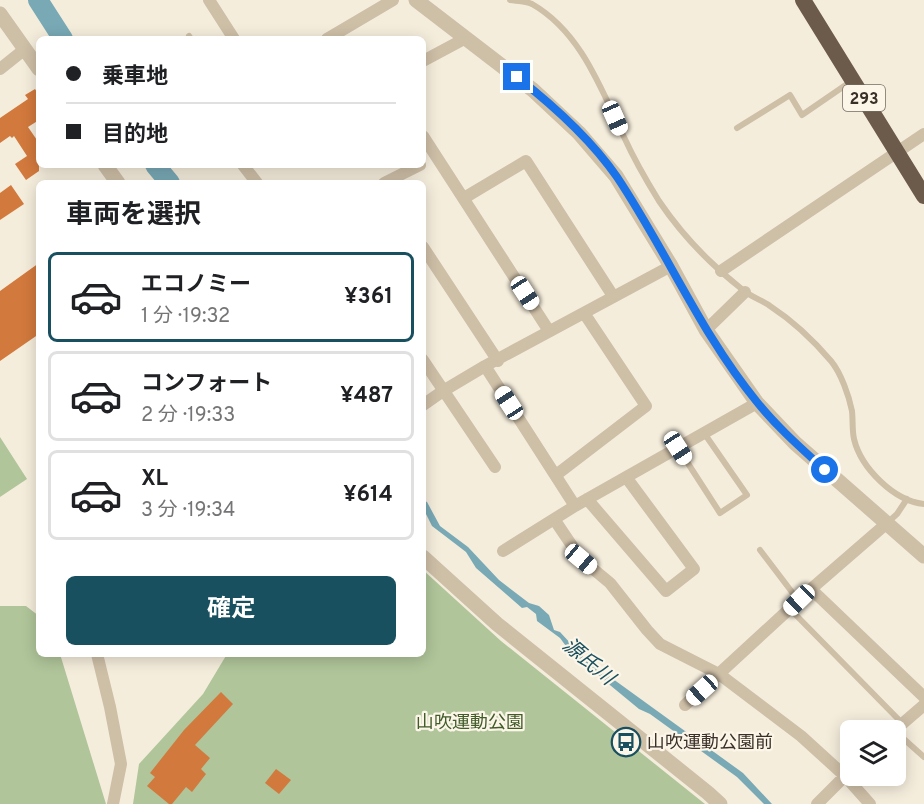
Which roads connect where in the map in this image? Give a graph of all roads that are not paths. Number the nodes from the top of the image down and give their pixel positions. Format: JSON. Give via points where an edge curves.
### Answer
{"nodes":[{"id":1,"x":209,"y":0,"type":"edge"},
{"id":2,"x":393,"y":0,"type":"edge"},
{"id":3,"x":416,"y":0,"type":"edge"},
{"id":4,"x":510,"y":0,"type":"edge"},
{"id":5,"x":803,"y":0,"type":"edge"},
{"id":6,"x":0,"y":14,"type":"edge"},
{"id":7,"x":232,"y":36,"type":"edge"},
{"id":8,"x":332,"y":36,"type":"edge"},
{"id":9,"x":466,"y":38,"type":"junction"},
{"id":10,"x":25,"y":49,"type":"junction"},
{"id":11,"x":426,"y":59,"type":"edge"},
{"id":12,"x":36,"y":65,"type":"edge"},
{"id":13,"x":0,"y":69,"type":"edge"},
{"id":14,"x":853,"y":80,"type":"junction"},
{"id":15,"x":737,"y":128,"type":"dead end"},
{"id":16,"x":924,"y":134,"type":"edge"},
{"id":17,"x":426,"y":140,"type":"edge"},
{"id":18,"x":897,"y":153,"type":"junction"},
{"id":19,"x":437,"y":157,"type":"junction"},
{"id":20,"x":426,"y":162,"type":"edge"},
{"id":21,"x":245,"y":168,"type":"edge"},
{"id":22,"x":414,"y":168,"type":"edge"},
{"id":23,"x":255,"y":180,"type":"edge"},
{"id":24,"x":390,"y":180,"type":"edge"},
{"id":25,"x":924,"y":196,"type":"edge"},
{"id":26,"x":464,"y":198,"type":"junction"},
{"id":27,"x":426,"y":253,"type":"edge"},
{"id":28,"x":670,"y":266,"type":"junction"},
{"id":29,"x":721,"y":271,"type":"junction"},
{"id":30,"x":744,"y":292,"type":"junction"},
{"id":31,"x":613,"y":296,"type":"junction"},
{"id":32,"x":584,"y":313,"type":"junction"},
{"id":33,"x":549,"y":330,"type":"junction"},
{"id":34,"x":706,"y":330,"type":"junction"},
{"id":35,"x":498,"y":361,"type":"junction"},
{"id":36,"x":426,"y":365,"type":"edge"},
{"id":37,"x":485,"y":366,"type":"junction"},
{"id":38,"x":443,"y":391,"type":"junction"},
{"id":39,"x":426,"y":403,"type":"edge"},
{"id":40,"x":757,"y":403,"type":"junction"},
{"id":41,"x":704,"y":433,"type":"junction"},
{"id":42,"x":678,"y":448,"type":"junction"},
{"id":43,"x":495,"y":467,"type":"dead end"},
{"id":44,"x":556,"y":475,"type":"junction"},
{"id":45,"x":626,"y":477,"type":"junction"},
{"id":46,"x":907,"y":499,"type":"junction"},
{"id":47,"x":587,"y":500,"type":"junction"},
{"id":48,"x":924,"y":504,"type":"edge"},
{"id":49,"x":575,"y":506,"type":"junction"},
{"id":50,"x":554,"y":519,"type":"junction"},
{"id":51,"x":886,"y":524,"type":"junction"},
{"id":52,"x":760,"y":550,"type":"dead end"},
{"id":53,"x":503,"y":551,"type":"dead end"},
{"id":54,"x":924,"y":556,"type":"edge"},
{"id":55,"x":426,"y":559,"type":"edge"},
{"id":56,"x":811,"y":589,"type":"junction"},
{"id":57,"x":794,"y":605,"type":"junction"},
{"id":58,"x":98,"y":657,"type":"edge"},
{"id":59,"x":720,"y":674,"type":"junction"},
{"id":60,"x":924,"y":698,"type":"edge"},
{"id":61,"x":685,"y":705,"type":"dead end"},
{"id":62,"x":924,"y":705,"type":"edge"},
{"id":63,"x":890,"y":720,"type":"edge"},
{"id":64,"x":906,"y":722,"type":"edge"},
{"id":65,"x":906,"y":738,"type":"edge"},
{"id":66,"x":924,"y":757,"type":"edge"},
{"id":67,"x":840,"y":768,"type":"edge"},
{"id":68,"x":840,"y":782,"type":"edge"},
{"id":69,"x":857,"y":786,"type":"edge"},
{"id":70,"x":113,"y":804,"type":"edge"},
{"id":71,"x":720,"y":804,"type":"edge"},
{"id":72,"x":817,"y":804,"type":"edge"},
{"id":73,"x":870,"y":804,"type":"edge"}],
"edges":[{"from":1,"to":7,"type":"street"},
{"from":2,"to":8,"type":"street"},
{"from":3,"to":9,"type":"street"},
{"from":4,"to":29,"type":"lane","via":[[530,3],[555,21],[575,43],[660,202],[693,245]]},
{"from":5,"to":14,"type":"highway","number":"293"},
{"from":6,"to":10,"type":"street"},
{"from":9,"to":11,"type":"street"},
{"from":9,"to":28,"type":"street","via":[[534,90],[598,153]]},
{"from":10,"to":12,"type":"street"},
{"from":10,"to":13,"type":"street"},
{"from":14,"to":15,"type":"lane","via":[[802,115],[790,95]]},
{"from":14,"to":18,"type":"highway","number":"293"},
{"from":16,"to":18,"type":"street"},
{"from":17,"to":19,"type":"street"},
{"from":18,"to":25,"type":"highway","number":"293"},
{"from":18,"to":29,"type":"street"},
{"from":19,"to":20,"type":"street"},
{"from":19,"to":26,"type":"street"},
{"from":21,"to":23,"type":"street"},
{"from":22,"to":24,"type":"street"},
{"from":26,"to":31,"type":"street","via":[[526,161]]},
{"from":26,"to":33,"type":"street"},
{"from":27,"to":35,"type":"street"},
{"from":28,"to":31,"type":"street"},
{"from":28,"to":34,"type":"street"},
{"from":29,"to":30,"type":"lane"},
{"from":30,"to":34,"type":"street"},
{"from":30,"to":46,"type":"lane","via":[[771,306],[806,334],[833,363],[851,409],[854,440],[866,463],[881,481]]},
{"from":31,"to":32,"type":"street"},
{"from":32,"to":33,"type":"street"},
{"from":32,"to":44,"type":"street","via":[[646,406]]},
{"from":33,"to":35,"type":"street"},
{"from":34,"to":40,"type":"street"},
{"from":35,"to":37,"type":"street"},
{"from":36,"to":38,"type":"street"},
{"from":37,"to":38,"type":"street"},
{"from":37,"to":44,"type":"street"},
{"from":38,"to":39,"type":"street"},
{"from":38,"to":43,"type":"street"},
{"from":40,"to":41,"type":"street"},
{"from":40,"to":51,"type":"street","via":[[795,443]]},
{"from":41,"to":42,"type":"street"},
{"from":41,"to":42,"type":"lane","via":[[747,495],[720,513]]},
{"from":42,"to":45,"type":"street"},
{"from":44,"to":49,"type":"street"},
{"from":45,"to":47,"type":"street"},
{"from":45,"to":47,"type":"street","via":[[694,570],[666,591]]},
{"from":46,"to":48,"type":"lane"},
{"from":46,"to":51,"type":"lane"},
{"from":47,"to":49,"type":"street"},
{"from":49,"to":50,"type":"street"},
{"from":50,"to":53,"type":"street"},
{"from":50,"to":59,"type":"street","via":[[581,559],[610,583],[660,644]]},
{"from":51,"to":54,"type":"street"},
{"from":51,"to":56,"type":"street"},
{"from":52,"to":57,"type":"lane"},
{"from":55,"to":71,"type":"street","via":[[497,624]]},
{"from":56,"to":57,"type":"street"},
{"from":56,"to":60,"type":"street"},
{"from":57,"to":59,"type":"street"},
{"from":57,"to":63,"type":"lane"},
{"from":58,"to":70,"type":"street","via":[[121,764]]},
{"from":59,"to":61,"type":"street"},
{"from":59,"to":67,"type":"street"},
{"from":62,"to":64,"type":"street"},
{"from":65,"to":66,"type":"lane"},
{"from":68,"to":72,"type":"street"},
{"from":69,"to":73,"type":"street"}]}
